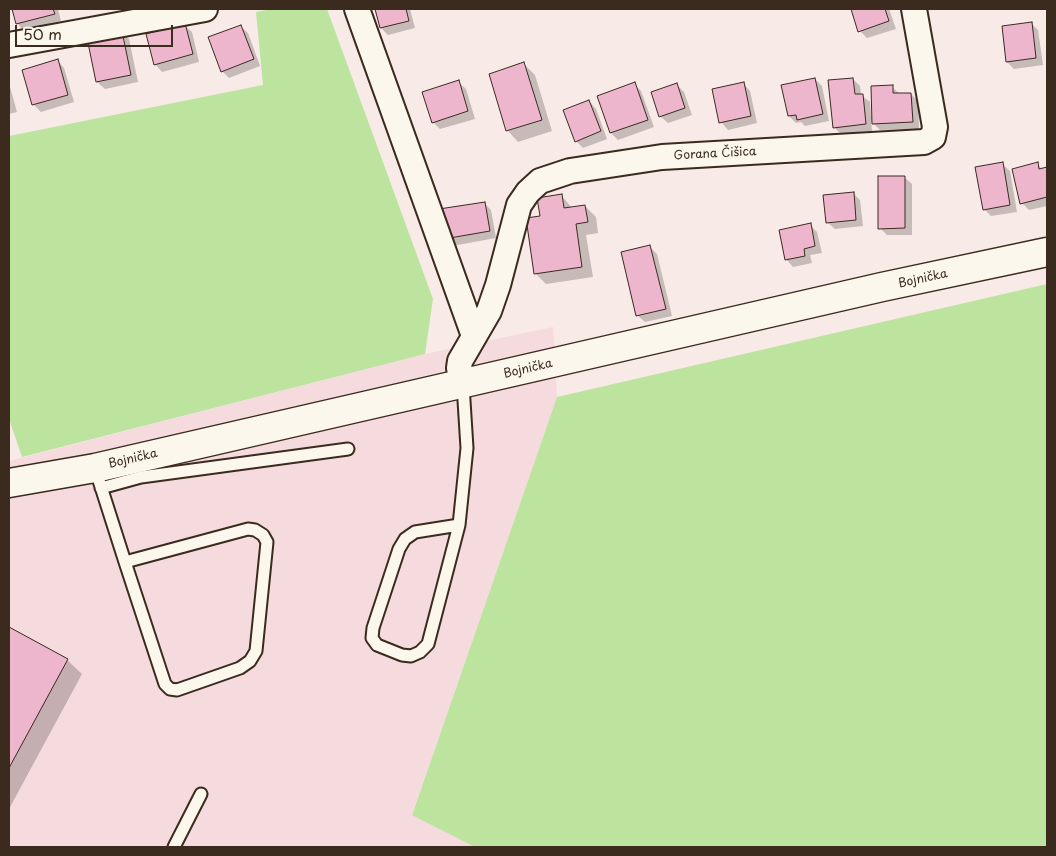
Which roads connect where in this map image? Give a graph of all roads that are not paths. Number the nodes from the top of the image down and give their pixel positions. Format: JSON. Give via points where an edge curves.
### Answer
{"nodes":[{"id":1,"x":205,"y":9,"type":"edge"},
{"id":2,"x":357,"y":9,"type":"edge"},
{"id":3,"x":914,"y":9,"type":"edge"},
{"id":4,"x":9,"y":45,"type":"edge"},
{"id":5,"x":1047,"y":252,"type":"edge"},
{"id":6,"x":474,"y":336,"type":"junction"},
{"id":7,"x":463,"y":385,"type":"junction"},
{"id":8,"x":348,"y":449,"type":"dead end"},
{"id":9,"x":98,"y":478,"type":"junction"},
{"id":10,"x":9,"y":483,"type":"edge"},
{"id":11,"x":458,"y":525,"type":"junction"},
{"id":12,"x":125,"y":562,"type":"junction"},
{"id":13,"x":201,"y":794,"type":"dead end"},
{"id":14,"x":174,"y":847,"type":"edge"}],
"edges":[{"from":1,"to":4,"type":"street"},
{"from":2,"to":6,"type":"street"},
{"from":3,"to":6,"type":"street","name":"Gorana Čišica","via":[[935,127],[933,136],[924,142],[662,157],[570,171],[540,181],[518,205],[498,285],[489,311]]},
{"from":5,"to":7,"type":"main road","name":"Bojnička","via":[[882,287]]},
{"from":6,"to":7,"type":"street","name":"Gorana Čišica","via":[[460,361]]},
{"from":7,"to":9,"type":"main road","name":"Bojnička"},
{"from":7,"to":11,"type":"lane","via":[[467,448]]},
{"from":8,"to":9,"type":"lane","via":[[142,477]]},
{"from":9,"to":10,"type":"main road","name":"Bojnička"},
{"from":9,"to":12,"type":"lane"},
{"from":11,"to":11,"type":"lane","via":[[428,644],[411,656],[377,646],[372,638],[374,628],[405,539],[415,532]]},
{"from":12,"to":12,"type":"lane","via":[[165,684],[170,689],[176,690],[240,668],[250,661],[256,650],[267,542],[263,535],[248,529]]},
{"from":13,"to":14,"type":"lane"}]}
